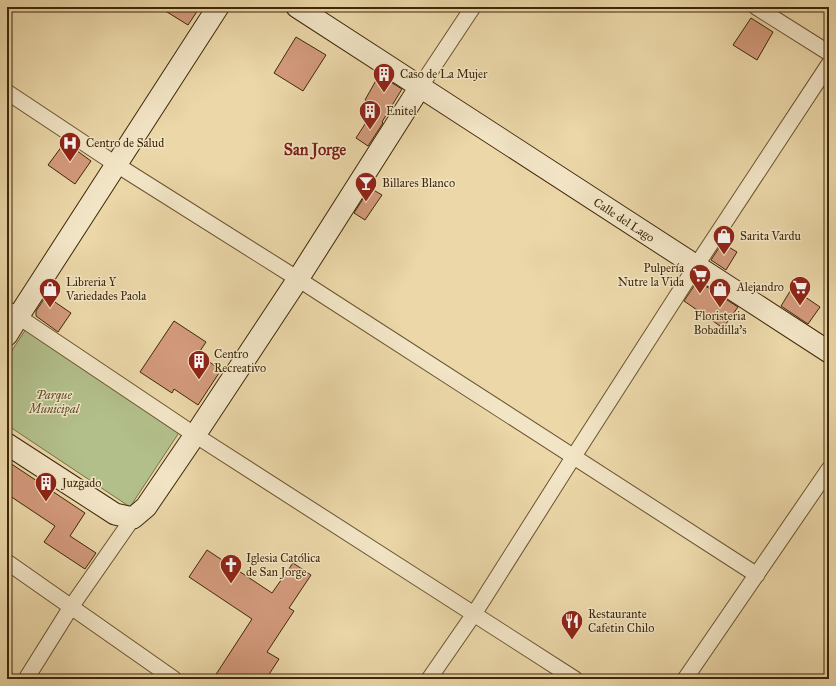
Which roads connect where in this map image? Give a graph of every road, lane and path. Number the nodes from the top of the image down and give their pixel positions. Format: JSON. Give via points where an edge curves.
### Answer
{"nodes":[{"id":1,"x":218,"y":7,"type":"edge"},
{"id":2,"x":297,"y":7,"type":"edge"},
{"id":3,"x":473,"y":7,"type":"edge"},
{"id":4,"x":756,"y":7,"type":"edge"},
{"id":5,"x":829,"y":53,"type":"edge"},
{"id":6,"x":829,"y":64,"type":"edge"},
{"id":7,"x":420,"y":87,"type":"junction"},
{"id":8,"x":7,"y":92,"type":"edge"},
{"id":9,"x":117,"y":165,"type":"junction"},
{"id":10,"x":696,"y":266,"type":"junction"},
{"id":11,"x":298,"y":279,"type":"junction"},
{"id":12,"x":13,"y":313,"type":"edge"},
{"id":13,"x":7,"y":335,"type":"edge"},
{"id":14,"x":829,"y":352,"type":"edge"},
{"id":15,"x":195,"y":436,"type":"junction"},
{"id":16,"x":7,"y":444,"type":"edge"},
{"id":17,"x":574,"y":456,"type":"junction"},
{"id":18,"x":829,"y":469,"type":"edge"},
{"id":19,"x":133,"y":518,"type":"junction"},
{"id":20,"x":7,"y":562,"type":"edge"},
{"id":21,"x":757,"y":575,"type":"junction"},
{"id":22,"x":72,"y":607,"type":"junction"},
{"id":23,"x":474,"y":614,"type":"junction"},
{"id":24,"x":26,"y":679,"type":"edge"},
{"id":25,"x":174,"y":679,"type":"edge"},
{"id":26,"x":429,"y":679,"type":"edge"},
{"id":27,"x":574,"y":679,"type":"edge"},
{"id":28,"x":685,"y":679,"type":"edge"}],
"edges":[{"from":1,"to":9,"type":"main road"},
{"from":2,"to":7,"type":"main road","name":"Calle del Lago"},
{"from":3,"to":7,"type":"street"},
{"from":4,"to":5,"type":"street"},
{"from":6,"to":10,"type":"street"},
{"from":7,"to":10,"type":"main road","name":"Calle del Lago"},
{"from":7,"to":11,"type":"main road"},
{"from":8,"to":9,"type":"street"},
{"from":9,"to":11,"type":"street"},
{"from":9,"to":12,"type":"main road"},
{"from":10,"to":14,"type":"main road","name":"Calle del Lago"},
{"from":10,"to":17,"type":"street"},
{"from":11,"to":15,"type":"main road"},
{"from":11,"to":17,"type":"street"},
{"from":12,"to":13,"type":"main road"},
{"from":12,"to":15,"type":"street"},
{"from":15,"to":19,"type":"main road","via":[[146,507]]},
{"from":15,"to":23,"type":"street"},
{"from":16,"to":19,"type":"main road","via":[[115,514]]},
{"from":17,"to":21,"type":"street"},
{"from":17,"to":23,"type":"street"},
{"from":18,"to":21,"type":"street"},
{"from":19,"to":22,"type":"street"},
{"from":20,"to":22,"type":"street"},
{"from":21,"to":28,"type":"street"},
{"from":22,"to":24,"type":"street"},
{"from":22,"to":25,"type":"street"},
{"from":23,"to":26,"type":"street"},
{"from":23,"to":27,"type":"street"}]}
